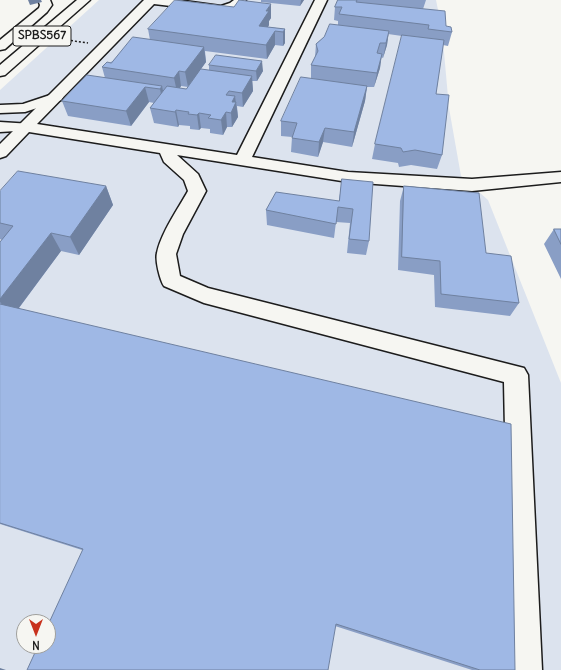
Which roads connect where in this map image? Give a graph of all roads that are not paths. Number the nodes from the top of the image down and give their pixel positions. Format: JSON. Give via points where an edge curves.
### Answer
{"nodes":[{"id":1,"x":44,"y":0,"type":"edge"},
{"id":2,"x":70,"y":0,"type":"edge"},
{"id":3,"x":84,"y":0,"type":"edge"},
{"id":4,"x":150,"y":0,"type":"edge"},
{"id":5,"x":240,"y":0,"type":"edge"},
{"id":6,"x":320,"y":0,"type":"edge"},
{"id":7,"x":141,"y":2,"type":"edge"},
{"id":8,"x":0,"y":46,"type":"edge"},
{"id":9,"x":3,"y":65,"type":"edge"},
{"id":10,"x":0,"y":78,"type":"edge"},
{"id":11,"x":56,"y":97,"type":"junction"},
{"id":12,"x":0,"y":109,"type":"edge"},
{"id":13,"x":0,"y":114,"type":"edge"},
{"id":14,"x":30,"y":124,"type":"junction"},
{"id":15,"x":0,"y":127,"type":"edge"},
{"id":16,"x":167,"y":150,"type":"junction"},
{"id":17,"x":0,"y":153,"type":"edge"},
{"id":18,"x":242,"y":160,"type":"junction"},
{"id":19,"x":561,"y":177,"type":"edge"},
{"id":20,"x":526,"y":670,"type":"edge"}],
"edges":[{"from":1,"to":8,"type":"main road","via":[[46,5],[43,10]]},
{"from":2,"to":9,"type":"main road","number":"SPBS567"},
{"from":3,"to":9,"type":"main road","number":"SPBS567"},
{"from":4,"to":5,"type":"main road","via":[[221,9],[234,6]]},
{"from":4,"to":7,"type":"main road"},
{"from":6,"to":18,"type":"main road"},
{"from":7,"to":11,"type":"main road"},
{"from":9,"to":10,"type":"main road","via":[[8,71]]},
{"from":11,"to":12,"type":"main road","via":[[25,108]]},
{"from":11,"to":14,"type":"main road"},
{"from":13,"to":14,"type":"main road"},
{"from":14,"to":15,"type":"main road"},
{"from":14,"to":16,"type":"main road"},
{"from":14,"to":17,"type":"main road"},
{"from":16,"to":18,"type":"main road"},
{"from":16,"to":20,"type":"main road","via":[[170,158],[192,178],[197,191],[166,254],[171,281],[204,295],[516,375]]},
{"from":18,"to":19,"type":"main road","via":[[348,177],[472,185]]}]}
